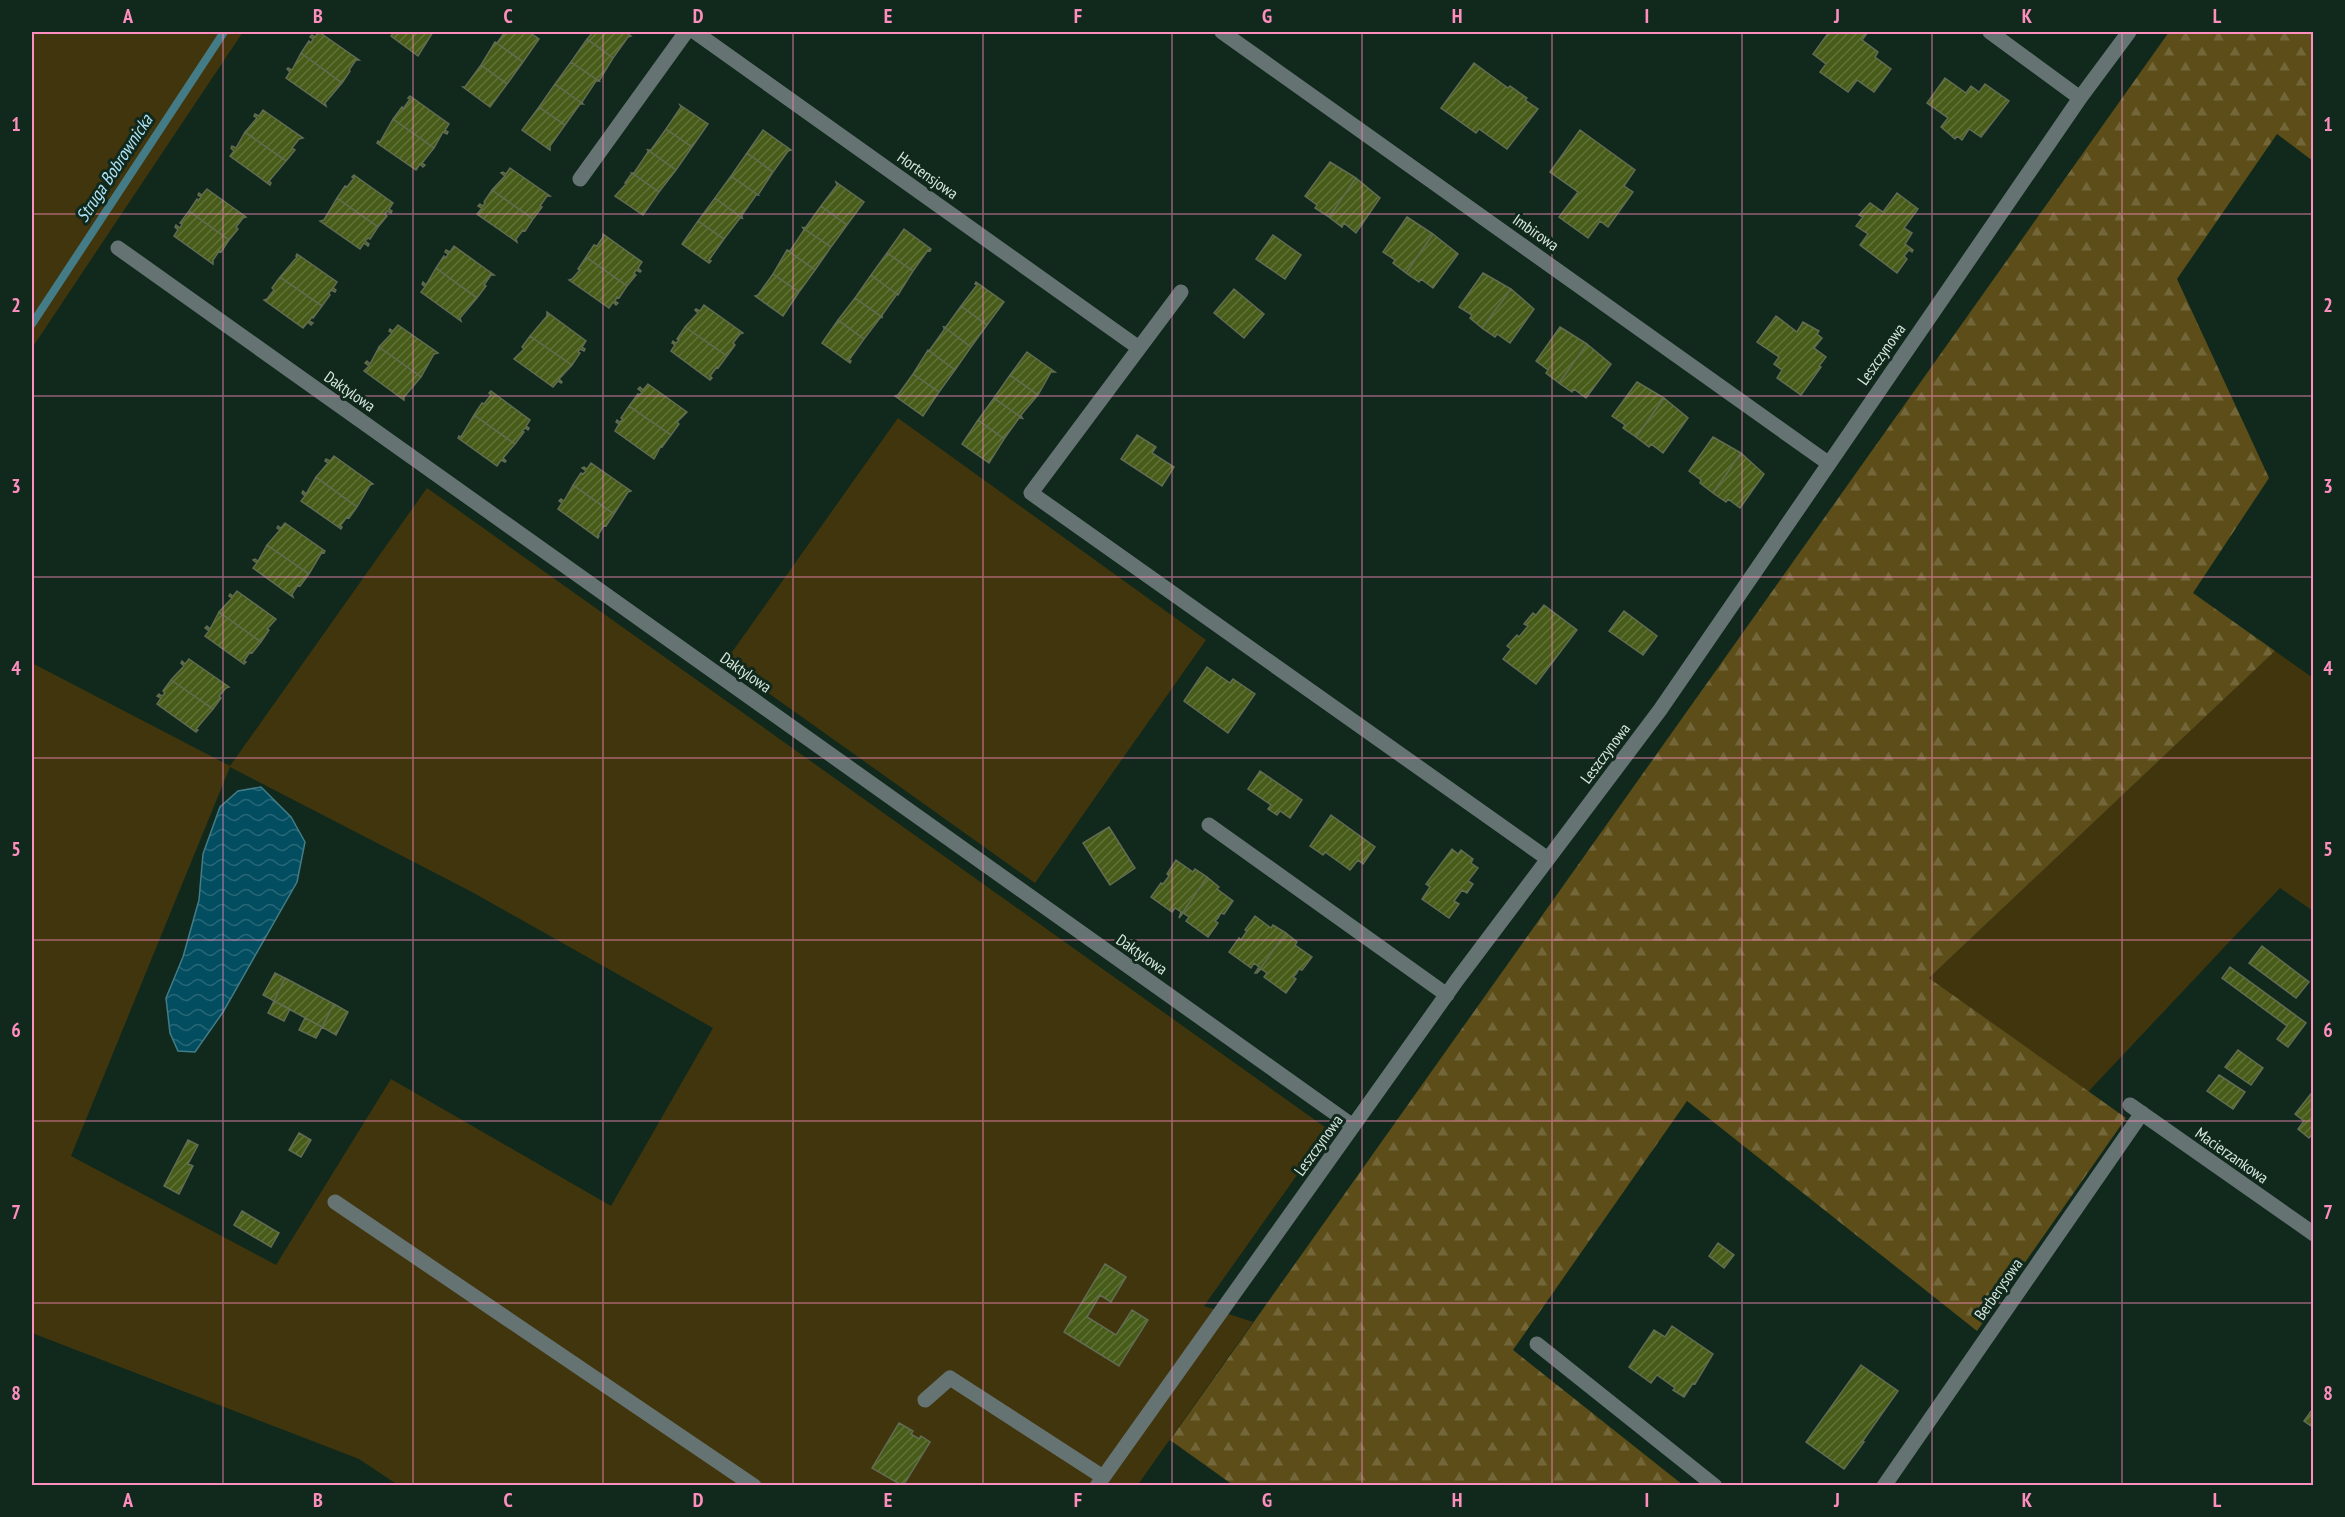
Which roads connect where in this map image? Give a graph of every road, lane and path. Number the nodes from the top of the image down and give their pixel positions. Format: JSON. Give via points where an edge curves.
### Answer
{"nodes":[{"id":1,"x":686,"y":32,"type":"edge"},
{"id":2,"x":695,"y":32,"type":"edge"},
{"id":3,"x":1222,"y":32,"type":"edge"},
{"id":4,"x":1990,"y":32,"type":"edge"},
{"id":5,"x":2129,"y":32,"type":"edge"},
{"id":6,"x":2079,"y":98,"type":"junction"},
{"id":7,"x":580,"y":179,"type":"dead end"},
{"id":8,"x":118,"y":248,"type":"dead end"},
{"id":9,"x":1181,"y":292,"type":"dead end"},
{"id":10,"x":1139,"y":348,"type":"junction"},
{"id":11,"x":1828,"y":463,"type":"junction"},
{"id":12,"x":1209,"y":825,"type":"dead end"},
{"id":13,"x":1548,"y":859,"type":"junction"},
{"id":14,"x":1447,"y":994,"type":"junction"},
{"id":15,"x":2136,"y":1109,"type":"joint"},
{"id":16,"x":1353,"y":1126,"type":"junction"},
{"id":17,"x":336,"y":1202,"type":"dead end"},
{"id":18,"x":2313,"y":1234,"type":"edge"},
{"id":19,"x":1537,"y":1344,"type":"dead end"},
{"id":20,"x":925,"y":1400,"type":"dead end"},
{"id":21,"x":1100,"y":1481,"type":"edge"},
{"id":22,"x":754,"y":1485,"type":"edge"},
{"id":23,"x":1715,"y":1485,"type":"edge"},
{"id":24,"x":1884,"y":1485,"type":"edge"}],
"edges":[{"from":1,"to":7,"type":"street"},
{"from":2,"to":10,"type":"street","name":"Hortensjowa"},
{"from":3,"to":11,"type":"street","name":"Imbirowa"},
{"from":4,"to":6,"type":"street"},
{"from":5,"to":6,"type":"street","name":"Leszczynowa"},
{"from":6,"to":11,"type":"street","name":"Leszczynowa"},
{"from":8,"to":16,"type":"street","name":"Daktylowa"},
{"from":9,"to":10,"type":"street"},
{"from":10,"to":13,"type":"street","via":[[1031,493]]},
{"from":11,"to":13,"type":"street","name":"Leszczynowa","via":[[1660,710]]},
{"from":12,"to":14,"type":"street"},
{"from":13,"to":14,"type":"street","name":"Leszczynowa"},
{"from":14,"to":16,"type":"street","name":"Leszczynowa"},
{"from":15,"to":18,"type":"street","name":"Macierzankowa"},
{"from":15,"to":24,"type":"street","name":"Berberysowa"},
{"from":16,"to":21,"type":"street","name":"Leszczynowa"},
{"from":17,"to":22,"type":"street"},
{"from":19,"to":23,"type":"street"},
{"from":20,"to":21,"type":"street","via":[[950,1378]]}]}
